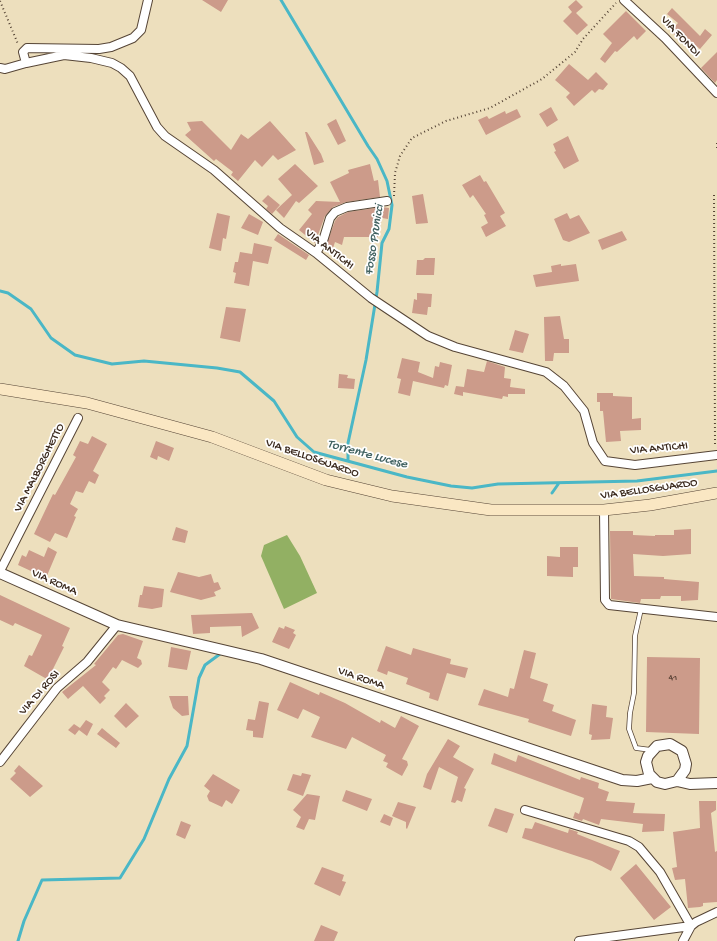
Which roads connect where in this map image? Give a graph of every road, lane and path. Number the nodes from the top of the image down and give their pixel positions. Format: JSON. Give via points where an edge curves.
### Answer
{"nodes":[{"id":1,"x":148,"y":0,"type":"edge"},
{"id":2,"x":620,"y":0,"type":"edge"},
{"id":3,"x":624,"y":0,"type":"edge"},
{"id":4,"x":0,"y":1,"type":"edge"},
{"id":5,"x":23,"y":52,"type":"junction"},
{"id":6,"x":26,"y":63,"type":"junction"},
{"id":7,"x":0,"y":68,"type":"edge"},
{"id":8,"x":717,"y":93,"type":"edge"},
{"id":9,"x":717,"y":143,"type":"edge"},
{"id":10,"x":717,"y":149,"type":"edge"},
{"id":11,"x":714,"y":195,"type":"dead end"},
{"id":12,"x":390,"y":200,"type":"joint"},
{"id":13,"x":316,"y":253,"type":"junction"},
{"id":14,"x":0,"y":389,"type":"edge"},
{"id":15,"x":78,"y":418,"type":"dead end"},
{"id":16,"x":716,"y":455,"type":"edge"},
{"id":17,"x":717,"y":493,"type":"edge"},
{"id":18,"x":604,"y":510,"type":"junction"},
{"id":19,"x":0,"y":572,"type":"edge"},
{"id":20,"x":641,"y":609,"type":"junction"},
{"id":21,"x":717,"y":617,"type":"edge"},
{"id":22,"x":117,"y":625,"type":"junction"},
{"id":23,"x":651,"y":750,"type":"junction"},
{"id":24,"x":0,"y":762,"type":"edge"},
{"id":25,"x":647,"y":768,"type":"junction"},
{"id":26,"x":685,"y":770,"type":"junction"},
{"id":27,"x":652,"y":778,"type":"junction"},
{"id":28,"x":637,"y":781,"type":"junction"},
{"id":29,"x":677,"y":781,"type":"junction"},
{"id":30,"x":717,"y":783,"type":"edge"},
{"id":31,"x":690,"y":784,"type":"junction"},
{"id":32,"x":525,"y":810,"type":"dead end"},
{"id":33,"x":717,"y":912,"type":"edge"},
{"id":34,"x":691,"y":926,"type":"junction"},
{"id":35,"x":579,"y":941,"type":"edge"},
{"id":36,"x":683,"y":941,"type":"edge"}],
"edges":[{"from":1,"to":5,"type":"street","via":[[140,30],[133,38],[99,49],[27,48]]},
{"from":2,"to":12,"type":"path","via":[[600,19],[575,52],[542,80],[490,108],[446,122],[412,138],[400,156],[394,173]]},
{"from":3,"to":8,"type":"street","name":"VIA FONDI"},
{"from":4,"to":5,"type":"path"},
{"from":5,"to":6,"type":"street"},
{"from":6,"to":7,"type":"street","name":"VIA ANTICHI"},
{"from":6,"to":13,"type":"street","name":"VIA ANTICHI","via":[[64,55],[92,58],[121,68],[130,76],[157,128],[165,136],[214,170],[280,228]]},
{"from":9,"to":10,"type":"path"},
{"from":11,"to":16,"type":"path"},
{"from":12,"to":13,"type":"street","via":[[347,207],[335,212],[330,218],[323,241]]},
{"from":13,"to":16,"type":"street","name":"VIA ANTICHI","via":[[371,298],[428,336],[455,347],[546,372],[564,386],[584,411],[593,443],[605,461],[635,465]]},
{"from":14,"to":18,"type":"main road","name":"VIA BELLOSGUARDO","via":[[87,403],[212,437],[326,480],[392,496],[490,510]]},
{"from":15,"to":19,"type":"street","name":"VIA MALBORGHETTO"},
{"from":17,"to":18,"type":"main road","name":"VIA BELLOSGUARDO"},
{"from":18,"to":20,"type":"street","via":[[605,600],[609,605]]},
{"from":19,"to":22,"type":"street","name":"VIA ROMA"},
{"from":20,"to":21,"type":"street"},
{"from":20,"to":23,"type":"lane","via":[[635,636],[634,693],[629,729],[636,748]]},
{"from":22,"to":24,"type":"street","name":"VIA DI ROSI","via":[[87,662],[57,688]]},
{"from":22,"to":28,"type":"street","name":"VIA ROMA","via":[[261,659],[622,780]]},
{"from":23,"to":25,"type":"street"},
{"from":23,"to":26,"type":"street","via":[[663,744],[677,746],[685,757]]},
{"from":25,"to":27,"type":"street"},
{"from":25,"to":28,"type":"street"},
{"from":26,"to":29,"type":"street"},
{"from":26,"to":31,"type":"street"},
{"from":27,"to":28,"type":"street","name":"VIA ROMA"},
{"from":27,"to":29,"type":"street","name":"VIA ROMA","via":[[665,784]]},
{"from":29,"to":31,"type":"street","name":"VIA ROMA"},
{"from":30,"to":31,"type":"street","name":"VIA ROMA"},
{"from":32,"to":34,"type":"street","via":[[629,841],[639,847],[660,872]]},
{"from":33,"to":34,"type":"street"},
{"from":34,"to":35,"type":"street"},
{"from":34,"to":36,"type":"street"}]}
